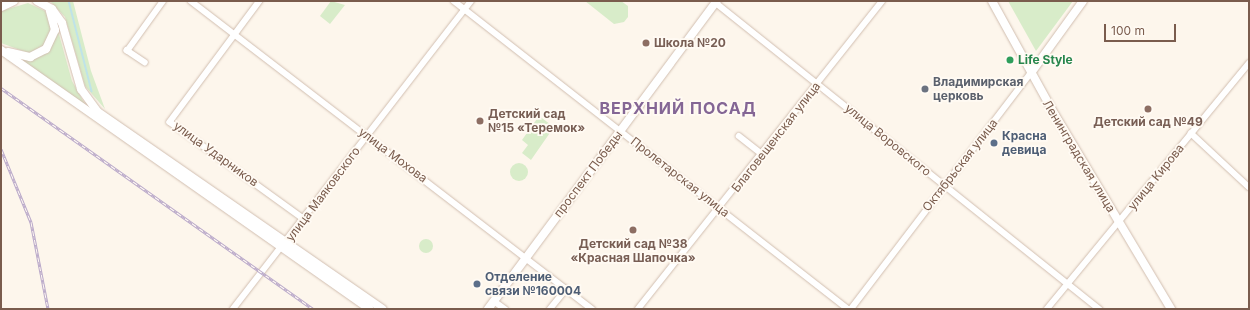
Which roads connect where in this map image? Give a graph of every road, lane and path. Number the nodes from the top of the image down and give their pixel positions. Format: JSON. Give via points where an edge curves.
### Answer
{"nodes":[{"id":1,"x":14,"y":1,"type":"edge"},
{"id":2,"x":38,"y":1,"type":"edge"},
{"id":3,"x":162,"y":1,"type":"edge"},
{"id":4,"x":260,"y":1,"type":"edge"},
{"id":5,"x":454,"y":1,"type":"edge"},
{"id":6,"x":471,"y":1,"type":"edge"},
{"id":7,"x":882,"y":1,"type":"edge"},
{"id":8,"x":992,"y":1,"type":"edge"},
{"id":9,"x":1083,"y":1,"type":"edge"},
{"id":10,"x":192,"y":2,"type":"edge"},
{"id":11,"x":715,"y":2,"type":"edge"},
{"id":12,"x":1,"y":7,"type":"edge"},
{"id":13,"x":49,"y":7,"type":"junction"},
{"id":14,"x":464,"y":9,"type":"junction"},
{"id":15,"x":234,"y":34,"type":"junction"},
{"id":16,"x":1,"y":50,"type":"edge"},
{"id":17,"x":145,"y":63,"type":"dead end"},
{"id":18,"x":1249,"y":63,"type":"edge"},
{"id":19,"x":1031,"y":73,"type":"junction"},
{"id":20,"x":818,"y":84,"type":"junction"},
{"id":21,"x":620,"y":131,"type":"junction"},
{"id":22,"x":1191,"y":133,"type":"junction"},
{"id":23,"x":367,"y":135,"type":"junction"},
{"id":24,"x":739,"y":136,"type":"dead end"},
{"id":25,"x":762,"y":154,"type":"junction"},
{"id":26,"x":943,"y":185,"type":"junction"},
{"id":27,"x":1249,"y":187,"type":"edge"},
{"id":28,"x":720,"y":208,"type":"junction"},
{"id":29,"x":304,"y":219,"type":"junction"},
{"id":30,"x":1119,"y":223,"type":"junction"},
{"id":31,"x":285,"y":245,"type":"junction"},
{"id":32,"x":526,"y":256,"type":"junction"},
{"id":33,"x":1069,"y":284,"type":"junction"},
{"id":34,"x":566,"y":289,"type":"junction"},
{"id":35,"x":494,"y":301,"type":"junction"},
{"id":36,"x":233,"y":309,"type":"edge"},
{"id":37,"x":369,"y":309,"type":"edge"},
{"id":38,"x":383,"y":309,"type":"edge"},
{"id":39,"x":488,"y":309,"type":"edge"},
{"id":40,"x":505,"y":309,"type":"edge"},
{"id":41,"x":550,"y":309,"type":"edge"},
{"id":42,"x":592,"y":309,"type":"edge"},
{"id":43,"x":638,"y":309,"type":"edge"},
{"id":44,"x":849,"y":309,"type":"edge"},
{"id":45,"x":1047,"y":309,"type":"edge"},
{"id":46,"x":1100,"y":309,"type":"edge"},
{"id":47,"x":1171,"y":309,"type":"edge"}],
"edges":[{"from":1,"to":12,"type":"main road"},
{"from":2,"to":13,"type":"main road"},
{"from":3,"to":17,"type":"street","via":[[126,51]]},
{"from":4,"to":15,"type":"street","name":"улица Ударников"},
{"from":5,"to":14,"type":"street","name":"Пролетарская улица"},
{"from":6,"to":14,"type":"street","name":"улица Маяковского"},
{"from":7,"to":20,"type":"street","name":"Благовещенская улица"},
{"from":8,"to":19,"type":"main road","name":"Ленинградская улица"},
{"from":9,"to":19,"type":"main road","name":"Октябрьская улица"},
{"from":10,"to":15,"type":"street","name":"улица Мохова"},
{"from":11,"to":20,"type":"street","name":"улица Воровского"},
{"from":11,"to":21,"type":"main road","name":"проспект Победы"},
{"from":13,"to":16,"type":"main road","via":[[55,30],[46,49],[28,57]]},
{"from":13,"to":31,"type":"main road","via":[[62,22],[80,88],[93,107]]},
{"from":14,"to":21,"type":"street","name":"Пролетарская улица"},
{"from":14,"to":23,"type":"street","name":"улица Маяковского"},
{"from":15,"to":23,"type":"street","name":"улица Мохова"},
{"from":15,"to":29,"type":"street","name":"улица Ударников","via":[[170,122]]},
{"from":16,"to":31,"type":"main road","via":[[106,127]]},
{"from":18,"to":22,"type":"street","name":"улица Кирова"},
{"from":19,"to":26,"type":"street","name":"Октябрьская улица"},
{"from":19,"to":30,"type":"main road","name":"Ленинградская улица"},
{"from":20,"to":25,"type":"street","name":"Благовещенская улица"},
{"from":20,"to":26,"type":"street","name":"улица Воровского"},
{"from":21,"to":28,"type":"street","name":"Пролетарская улица"},
{"from":21,"to":32,"type":"main road","name":"проспект Победы"},
{"from":22,"to":27,"type":"street"},
{"from":22,"to":30,"type":"street","name":"улица Кирова"},
{"from":23,"to":29,"type":"street","name":"улица Маяковского"},
{"from":23,"to":32,"type":"street","name":"улица Мохова"},
{"from":24,"to":25,"type":"street"},
{"from":25,"to":28,"type":"street","name":"Благовещенская улица"},
{"from":26,"to":33,"type":"street","name":"улица Воровского"},
{"from":26,"to":44,"type":"street","name":"Октябрьская улица"},
{"from":28,"to":43,"type":"street","name":"Благовещенская улица"},
{"from":28,"to":44,"type":"street","name":"Пролетарская улица"},
{"from":29,"to":31,"type":"street","name":"улица Маяковского"},
{"from":30,"to":33,"type":"street","name":"улица Кирова"},
{"from":30,"to":47,"type":"main road","name":"Ленинградская улица"},
{"from":31,"to":36,"type":"street","name":"улица Маяковского"},
{"from":31,"to":37,"type":"main road"},
{"from":31,"to":38,"type":"main road"},
{"from":32,"to":34,"type":"street","name":"улица Мохова"},
{"from":32,"to":35,"type":"main road","name":"проспект Победы"},
{"from":33,"to":45,"type":"street","name":"улица Кирова"},
{"from":33,"to":46,"type":"street","name":"улица Воровского"},
{"from":34,"to":41,"type":"street"},
{"from":34,"to":42,"type":"street","name":"улица Мохова"},
{"from":35,"to":39,"type":"main road","name":"проспект Победы"},
{"from":35,"to":40,"type":"street"}]}
